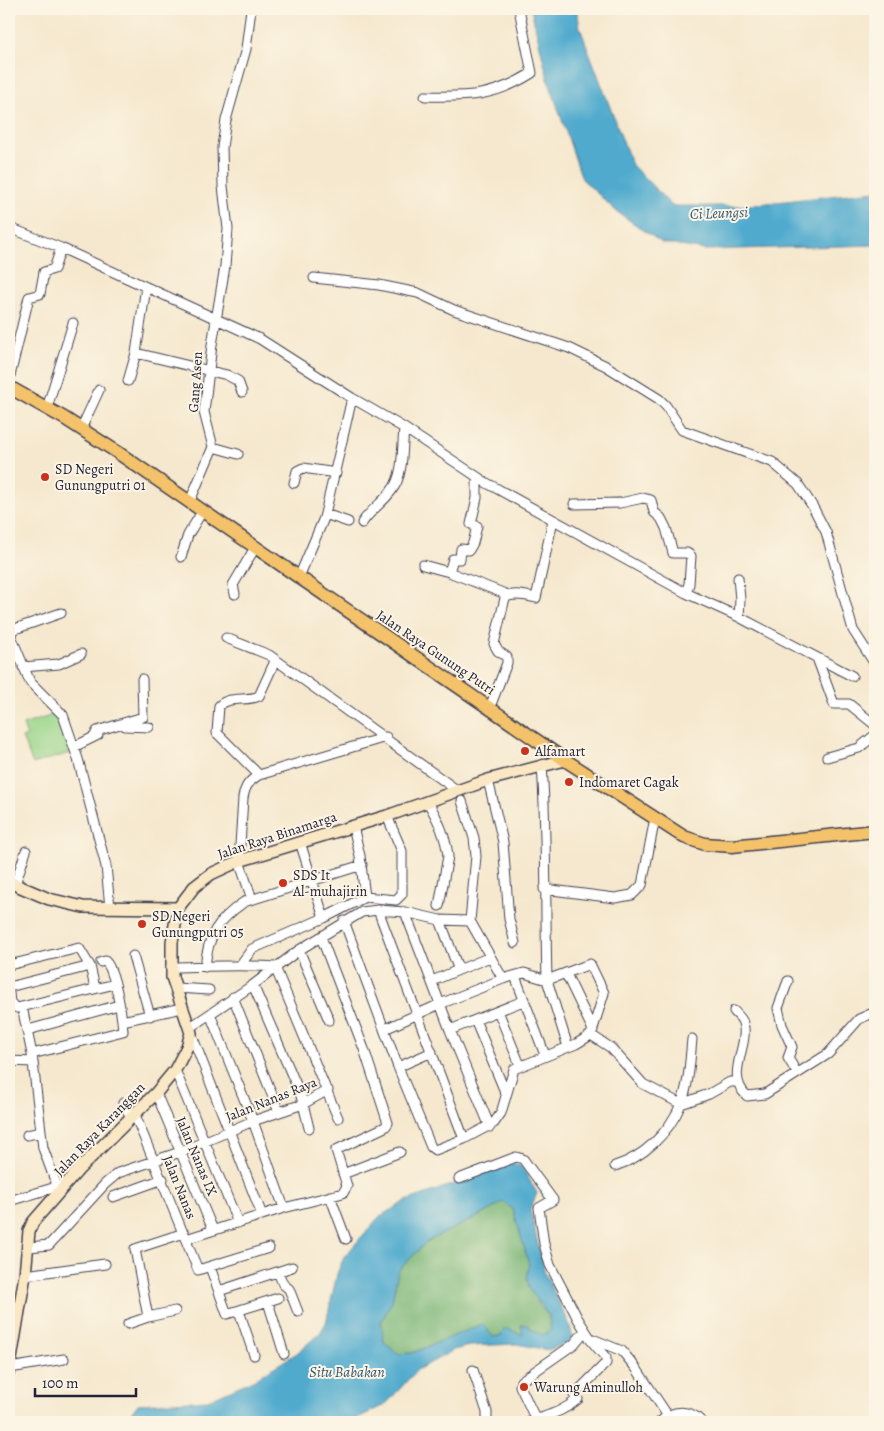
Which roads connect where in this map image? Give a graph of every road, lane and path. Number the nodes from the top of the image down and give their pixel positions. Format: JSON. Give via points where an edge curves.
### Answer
{"nodes":[{"id":1,"x":251,"y":9,"type":"edge"},
{"id":2,"x":519,"y":9,"type":"edge"},
{"id":3,"x":425,"y":96,"type":"dead end"},
{"id":4,"x":10,"y":228,"type":"dead end"},
{"id":5,"x":61,"y":248,"type":"junction"},
{"id":6,"x":314,"y":278,"type":"dead end"},
{"id":7,"x":146,"y":287,"type":"junction"},
{"id":8,"x":216,"y":321,"type":"junction"},
{"id":9,"x":72,"y":323,"type":"dead end"},
{"id":10,"x":136,"y":353,"type":"junction"},
{"id":11,"x":209,"y":371,"type":"junction"},
{"id":12,"x":9,"y":380,"type":"edge"},
{"id":13,"x":128,"y":381,"type":"dead end"},
{"id":14,"x":9,"y":387,"type":"edge"},
{"id":15,"x":99,"y":390,"type":"dead end"},
{"id":16,"x":242,"y":392,"type":"dead end"},
{"id":17,"x":352,"y":398,"type":"junction"},
{"id":18,"x":47,"y":408,"type":"junction"},
{"id":19,"x":404,"y":428,"type":"junction"},
{"id":20,"x":81,"y":429,"type":"junction"},
{"id":21,"x":213,"y":447,"type":"junction"},
{"id":22,"x":238,"y":454,"type":"dead end"},
{"id":23,"x":336,"y":473,"type":"junction"},
{"id":24,"x":478,"y":478,"type":"junction"},
{"id":25,"x":294,"y":484,"type":"dead end"},
{"id":26,"x":190,"y":501,"type":"junction"},
{"id":27,"x":574,"y":504,"type":"dead end"},
{"id":28,"x":204,"y":510,"type":"junction"},
{"id":29,"x":325,"y":514,"type":"junction"},
{"id":30,"x":553,"y":520,"type":"junction"},
{"id":31,"x":348,"y":522,"type":"dead end"},
{"id":32,"x":362,"y":523,"type":"dead end"},
{"id":33,"x":256,"y":546,"type":"junction"},
{"id":34,"x":180,"y":557,"type":"dead end"},
{"id":35,"x":423,"y":565,"type":"dead end"},
{"id":36,"x":449,"y":572,"type":"junction"},
{"id":37,"x":299,"y":577,"type":"junction"},
{"id":38,"x":738,"y":578,"type":"dead end"},
{"id":39,"x":686,"y":593,"type":"junction"},
{"id":40,"x":236,"y":594,"type":"dead end"},
{"id":41,"x":508,"y":595,"type":"junction"},
{"id":42,"x":61,"y":613,"type":"dead end"},
{"id":43,"x":739,"y":617,"type":"junction"},
{"id":44,"x":9,"y":631,"type":"edge"},
{"id":45,"x":226,"y":638,"type":"dead end"},
{"id":46,"x":81,"y":654,"type":"dead end"},
{"id":47,"x":817,"y":658,"type":"junction"},
{"id":48,"x":275,"y":661,"type":"junction"},
{"id":49,"x":875,"y":664,"type":"edge"},
{"id":50,"x":23,"y":667,"type":"junction"},
{"id":51,"x":852,"y":676,"type":"dead end"},
{"id":52,"x":142,"y":678,"type":"dead end"},
{"id":53,"x":490,"y":708,"type":"junction"},
{"id":54,"x":875,"y":725,"type":"edge"},
{"id":55,"x":149,"y":727,"type":"dead end"},
{"id":56,"x":875,"y":735,"type":"edge"},
{"id":57,"x":95,"y":736,"type":"junction"},
{"id":58,"x":386,"y":737,"type":"junction"},
{"id":59,"x":74,"y":747,"type":"junction"},
{"id":60,"x":827,"y":757,"type":"dead end"},
{"id":61,"x":565,"y":760,"type":"junction"},
{"id":62,"x":542,"y":765,"type":"junction"},
{"id":63,"x":259,"y":775,"type":"junction"},
{"id":64,"x":488,"y":780,"type":"junction"},
{"id":65,"x":460,"y":796,"type":"junction"},
{"id":66,"x":427,"y":801,"type":"junction"},
{"id":67,"x":387,"y":816,"type":"junction"},
{"id":68,"x":655,"y":818,"type":"junction"},
{"id":69,"x":353,"y":826,"type":"junction"},
{"id":70,"x":875,"y":831,"type":"edge"},
{"id":71,"x":300,"y":842,"type":"junction"},
{"id":72,"x":26,"y":851,"type":"dead end"},
{"id":73,"x":239,"y":861,"type":"junction"},
{"id":74,"x":362,"y":865,"type":"junction"},
{"id":75,"x":312,"y":880,"type":"junction"},
{"id":76,"x":12,"y":883,"type":"edge"},
{"id":77,"x":544,"y":889,"type":"junction"},
{"id":78,"x":365,"y":897,"type":"junction"},
{"id":79,"x":252,"y":899,"type":"junction"},
{"id":80,"x":439,"y":906,"type":"dead end"},
{"id":81,"x":110,"y":908,"type":"junction"},
{"id":82,"x":178,"y":908,"type":"junction"},
{"id":83,"x":378,"y":910,"type":"junction"},
{"id":84,"x":405,"y":912,"type":"junction"},
{"id":85,"x":324,"y":918,"type":"junction"},
{"id":86,"x":440,"y":920,"type":"junction"},
{"id":87,"x":344,"y":921,"type":"junction"},
{"id":88,"x":470,"y":921,"type":"junction"},
{"id":89,"x":321,"y":938,"type":"junction"},
{"id":90,"x":515,"y":943,"type":"dead end"},
{"id":91,"x":299,"y":950,"type":"junction"},
{"id":92,"x":133,"y":956,"type":"dead end"},
{"id":93,"x":490,"y":956,"type":"junction"},
{"id":94,"x":101,"y":962,"type":"dead end"},
{"id":95,"x":241,"y":964,"type":"junction"},
{"id":96,"x":9,"y":965,"type":"edge"},
{"id":97,"x":90,"y":966,"type":"junction"},
{"id":98,"x":171,"y":967,"type":"junction"},
{"id":99,"x":205,"y":967,"type":"junction"},
{"id":100,"x":276,"y":967,"type":"junction"},
{"id":101,"x":458,"y":968,"type":"junction"},
{"id":102,"x":566,"y":974,"type":"junction"},
{"id":103,"x":515,"y":976,"type":"junction"},
{"id":104,"x":504,"y":978,"type":"junction"},
{"id":105,"x":547,"y":980,"type":"junction"},
{"id":106,"x":432,"y":981,"type":"junction"},
{"id":107,"x":788,"y":981,"type":"dead end"},
{"id":108,"x":115,"y":984,"type":"junction"},
{"id":109,"x":253,"y":985,"type":"junction"},
{"id":110,"x":9,"y":987,"type":"edge"},
{"id":111,"x":95,"y":988,"type":"junction"},
{"id":112,"x":176,"y":988,"type":"junction"},
{"id":113,"x":209,"y":990,"type":"dead end"},
{"id":114,"x":9,"y":993,"type":"edge"},
{"id":115,"x":233,"y":997,"type":"junction"},
{"id":116,"x":523,"y":1001,"type":"junction"},
{"id":117,"x":440,"y":1004,"type":"junction"},
{"id":118,"x":118,"y":1005,"type":"junction"},
{"id":119,"x":22,"y":1007,"type":"junction"},
{"id":120,"x":182,"y":1008,"type":"junction"},
{"id":121,"x":498,"y":1011,"type":"junction"},
{"id":122,"x":734,"y":1011,"type":"dead end"},
{"id":123,"x":875,"y":1012,"type":"edge"},
{"id":124,"x":210,"y":1014,"type":"junction"},
{"id":125,"x":419,"y":1015,"type":"junction"},
{"id":126,"x":150,"y":1016,"type":"junction"},
{"id":127,"x":329,"y":1020,"type":"dead end"},
{"id":128,"x":475,"y":1020,"type":"junction"},
{"id":129,"x":122,"y":1021,"type":"junction"},
{"id":130,"x":28,"y":1030,"type":"junction"},
{"id":131,"x":385,"y":1030,"type":"junction"},
{"id":132,"x":450,"y":1030,"type":"junction"},
{"id":133,"x":190,"y":1031,"type":"junction"},
{"id":134,"x":592,"y":1032,"type":"junction"},
{"id":135,"x":692,"y":1039,"type":"dead end"},
{"id":136,"x":568,"y":1047,"type":"junction"},
{"id":137,"x":432,"y":1052,"type":"junction"},
{"id":138,"x":545,"y":1055,"type":"junction"},
{"id":139,"x":33,"y":1058,"type":"junction"},
{"id":140,"x":9,"y":1061,"type":"edge"},
{"id":141,"x":520,"y":1065,"type":"junction"},
{"id":142,"x":398,"y":1068,"type":"junction"},
{"id":143,"x":175,"y":1070,"type":"junction"},
{"id":144,"x":797,"y":1073,"type":"junction"},
{"id":145,"x":738,"y":1082,"type":"junction"},
{"id":146,"x":328,"y":1090,"type":"junction"},
{"id":147,"x":156,"y":1093,"type":"junction"},
{"id":148,"x":506,"y":1094,"type":"junction"},
{"id":149,"x":123,"y":1102,"type":"dead end"},
{"id":150,"x":303,"y":1104,"type":"junction"},
{"id":151,"x":681,"y":1104,"type":"junction"},
{"id":152,"x":280,"y":1112,"type":"junction"},
{"id":153,"x":133,"y":1117,"type":"junction"},
{"id":154,"x":338,"y":1118,"type":"dead end"},
{"id":155,"x":253,"y":1121,"type":"junction"},
{"id":156,"x":490,"y":1127,"type":"junction"},
{"id":157,"x":309,"y":1128,"type":"dead end"},
{"id":158,"x":228,"y":1131,"type":"junction"},
{"id":159,"x":41,"y":1132,"type":"junction"},
{"id":160,"x":27,"y":1135,"type":"dead end"},
{"id":161,"x":464,"y":1139,"type":"junction"},
{"id":162,"x":205,"y":1141,"type":"junction"},
{"id":163,"x":180,"y":1152,"type":"junction"},
{"id":164,"x":400,"y":1152,"type":"dead end"},
{"id":165,"x":155,"y":1161,"type":"junction"},
{"id":166,"x":614,"y":1166,"type":"dead end"},
{"id":167,"x":342,"y":1174,"type":"junction"},
{"id":168,"x":163,"y":1179,"type":"junction"},
{"id":169,"x":459,"y":1179,"type":"dead end"},
{"id":170,"x":61,"y":1185,"type":"junction"},
{"id":171,"x":330,"y":1196,"type":"junction"},
{"id":172,"x":113,"y":1197,"type":"dead end"},
{"id":173,"x":9,"y":1201,"type":"edge"},
{"id":174,"x":284,"y":1208,"type":"junction"},
{"id":175,"x":262,"y":1215,"type":"junction"},
{"id":176,"x":238,"y":1222,"type":"junction"},
{"id":177,"x":213,"y":1230,"type":"junction"},
{"id":178,"x":185,"y":1236,"type":"junction"},
{"id":179,"x":346,"y":1239,"type":"dead end"},
{"id":180,"x":29,"y":1246,"type":"junction"},
{"id":181,"x":268,"y":1248,"type":"dead end"},
{"id":182,"x":105,"y":1264,"type":"dead end"},
{"id":183,"x":210,"y":1267,"type":"junction"},
{"id":184,"x":292,"y":1267,"type":"dead end"},
{"id":185,"x":278,"y":1272,"type":"junction"},
{"id":186,"x":25,"y":1275,"type":"junction"},
{"id":187,"x":219,"y":1291,"type":"junction"},
{"id":188,"x":278,"y":1298,"type":"dead end"},
{"id":189,"x":268,"y":1302,"type":"junction"},
{"id":190,"x":175,"y":1311,"type":"dead end"},
{"id":191,"x":239,"y":1311,"type":"junction"},
{"id":192,"x":298,"y":1312,"type":"dead end"},
{"id":193,"x":148,"y":1317,"type":"junction"},
{"id":194,"x":128,"y":1324,"type":"dead end"},
{"id":195,"x":588,"y":1335,"type":"junction"},
{"id":196,"x":284,"y":1354,"type":"dead end"},
{"id":197,"x":254,"y":1355,"type":"dead end"},
{"id":198,"x":64,"y":1359,"type":"dead end"},
{"id":199,"x":9,"y":1370,"type":"edge"},
{"id":200,"x":473,"y":1370,"type":"dead end"},
{"id":201,"x":668,"y":1416,"type":"junction"},
{"id":202,"x":538,"y":1421,"type":"edge"},
{"id":203,"x":487,"y":1422,"type":"edge"},
{"id":204,"x":660,"y":1422,"type":"edge"},
{"id":205,"x":702,"y":1422,"type":"edge"}],
"edges":[{"from":1,"to":8,"type":"street","name":"Gang Asen","via":[[246,49],[226,120],[222,148],[222,186],[228,229]]},
{"from":2,"to":3,"type":"street","via":[[532,72],[512,84],[482,95],[468,98]]},
{"from":4,"to":5,"type":"street"},
{"from":5,"to":7,"type":"street"},
{"from":5,"to":12,"type":"street","via":[[54,269],[44,272],[40,294],[29,297]]},
{"from":6,"to":49,"type":"street","via":[[406,289],[454,310],[569,348],[606,366],[659,400],[682,430],[772,462],[798,484],[819,518],[835,559],[854,630]]},
{"from":7,"to":8,"type":"street"},
{"from":7,"to":10,"type":"street"},
{"from":8,"to":11,"type":"street","name":"Gang Asen"},
{"from":8,"to":17,"type":"street","via":[[260,339]]},
{"from":9,"to":18,"type":"street"},
{"from":10,"to":11,"type":"street"},
{"from":10,"to":13,"type":"street"},
{"from":11,"to":16,"type":"street","via":[[236,380]]},
{"from":11,"to":21,"type":"street","name":"Gang Asen","via":[[204,412]]},
{"from":14,"to":18,"type":"main road","name":"Jalan Raya Gunung Putri"},
{"from":15,"to":20,"type":"street"},
{"from":17,"to":19,"type":"street"},
{"from":17,"to":23,"type":"street"},
{"from":18,"to":20,"type":"main road","name":"Jalan Raya Gunung Putri"},
{"from":19,"to":24,"type":"street"},
{"from":19,"to":32,"type":"street","via":[[396,484]]},
{"from":20,"to":26,"type":"main road","name":"Jalan Raya Gunung Putri"},
{"from":21,"to":22,"type":"street"},
{"from":21,"to":26,"type":"street"},
{"from":23,"to":25,"type":"street","via":[[303,468],[297,471]]},
{"from":23,"to":29,"type":"street"},
{"from":24,"to":30,"type":"street"},
{"from":24,"to":36,"type":"street","via":[[476,506],[471,520],[471,524],[477,526],[473,542],[469,550],[461,548],[460,559],[453,559]]},
{"from":26,"to":28,"type":"main road","name":"Jalan Raya Gunung Putri"},
{"from":27,"to":39,"type":"street","via":[[651,500],[654,512],[666,528],[673,553],[687,552],[691,556]]},
{"from":28,"to":33,"type":"main road","name":"Jalan Raya Gunung Putri"},
{"from":28,"to":34,"type":"street","via":[[188,535]]},
{"from":29,"to":31,"type":"street"},
{"from":29,"to":37,"type":"street"},
{"from":30,"to":39,"type":"street"},
{"from":30,"to":41,"type":"street","via":[[536,598]]},
{"from":33,"to":37,"type":"main road","name":"Jalan Raya Gunung Putri"},
{"from":33,"to":40,"type":"street","via":[[233,585]]},
{"from":35,"to":36,"type":"street"},
{"from":36,"to":41,"type":"street"},
{"from":37,"to":53,"type":"main road","name":"Jalan Raya Gunung Putri"},
{"from":38,"to":43,"type":"street"},
{"from":39,"to":43,"type":"street"},
{"from":41,"to":53,"type":"street","via":[[494,644],[507,657],[508,663]]},
{"from":42,"to":44,"type":"street"},
{"from":43,"to":47,"type":"street"},
{"from":44,"to":50,"type":"street"},
{"from":45,"to":48,"type":"street","via":[[263,651]]},
{"from":46,"to":50,"type":"street","via":[[59,664]]},
{"from":47,"to":51,"type":"street"},
{"from":47,"to":54,"type":"street","via":[[834,704],[849,704]]},
{"from":48,"to":58,"type":"street"},
{"from":48,"to":63,"type":"street","via":[[260,696],[227,700],[219,706],[216,728],[221,739]]},
{"from":50,"to":59,"type":"street","via":[[34,688],[63,716]]},
{"from":52,"to":57,"type":"street","via":[[143,717],[96,731]]},
{"from":53,"to":61,"type":"main road","name":"Jalan Raya Gunung Putri"},
{"from":55,"to":57,"type":"street","via":[[127,726]]},
{"from":56,"to":60,"type":"street","via":[[859,748]]},
{"from":57,"to":59,"type":"street"},
{"from":58,"to":63,"type":"street"},
{"from":58,"to":65,"type":"street"},
{"from":59,"to":81,"type":"street","via":[[106,866]]},
{"from":61,"to":62,"type":"street","name":"Jalan Raya Binamarga"},
{"from":61,"to":68,"type":"main road","name":"Jalan Raya Gunung Putri"},
{"from":62,"to":64,"type":"street","name":"Jalan Raya Binamarga"},
{"from":62,"to":77,"type":"street","via":[[546,821]]},
{"from":63,"to":73,"type":"street","via":[[245,788]]},
{"from":64,"to":65,"type":"street","name":"Jalan Raya Binamarga"},
{"from":64,"to":90,"type":"street","via":[[503,842],[509,919]]},
{"from":65,"to":66,"type":"street","name":"Jalan Raya Binamarga"},
{"from":65,"to":88,"type":"street","via":[[474,838],[476,856]]},
{"from":66,"to":67,"type":"street","name":"Jalan Raya Binamarga"},
{"from":66,"to":80,"type":"street","via":[[448,856]]},
{"from":67,"to":69,"type":"street","name":"Jalan Raya Binamarga"},
{"from":67,"to":78,"type":"street","via":[[402,851],[402,894],[396,900]]},
{"from":68,"to":70,"type":"main road","name":"Jalan Raya Gunung Putri","via":[[694,841],[717,846]]},
{"from":68,"to":77,"type":"street","via":[[642,885],[632,895],[615,898]]},
{"from":69,"to":71,"type":"street","name":"Jalan Raya Binamarga"},
{"from":69,"to":74,"type":"street"},
{"from":71,"to":73,"type":"street","name":"Jalan Raya Binamarga"},
{"from":71,"to":75,"type":"street"},
{"from":72,"to":76,"type":"street"},
{"from":73,"to":79,"type":"street"},
{"from":73,"to":82,"type":"street","name":"Jalan Raya Binamarga","via":[[203,880]]},
{"from":74,"to":75,"type":"street"},
{"from":74,"to":78,"type":"street"},
{"from":75,"to":79,"type":"street"},
{"from":75,"to":85,"type":"street"},
{"from":76,"to":81,"type":"street","via":[[67,904]]},
{"from":77,"to":105,"type":"street"},
{"from":78,"to":85,"type":"street"},
{"from":79,"to":99,"type":"street","via":[[228,913],[217,925],[207,947]]},
{"from":81,"to":82,"type":"street"},
{"from":82,"to":98,"type":"street","via":[[173,927]]},
{"from":83,"to":84,"type":"street"},
{"from":83,"to":87,"type":"street","via":[[362,912]]},
{"from":83,"to":125,"type":"street"},
{"from":84,"to":86,"type":"street"},
{"from":84,"to":106,"type":"street"},
{"from":85,"to":95,"type":"street","via":[[252,949]]},
{"from":86,"to":88,"type":"street"},
{"from":86,"to":101,"type":"street"},
{"from":87,"to":89,"type":"street"},
{"from":87,"to":131,"type":"street"},
{"from":88,"to":93,"type":"street"},
{"from":89,"to":91,"type":"street"},
{"from":89,"to":167,"type":"street","via":[[364,1049],[388,1123],[337,1148]]},
{"from":91,"to":100,"type":"street"},
{"from":91,"to":127,"type":"street"},
{"from":92,"to":126,"type":"street"},
{"from":93,"to":101,"type":"street"},
{"from":93,"to":104,"type":"street"},
{"from":94,"to":108,"type":"street","via":[[109,964]]},
{"from":95,"to":99,"type":"street"},
{"from":95,"to":100,"type":"street"},
{"from":96,"to":97,"type":"street","via":[[79,948]]},
{"from":97,"to":110,"type":"street"},
{"from":97,"to":111,"type":"street"},
{"from":98,"to":99,"type":"street"},
{"from":98,"to":112,"type":"street"},
{"from":100,"to":109,"type":"street"},
{"from":100,"to":146,"type":"street","name":"Jalan Nanas Raya"},
{"from":101,"to":106,"type":"street"},
{"from":102,"to":105,"type":"street"},
{"from":102,"to":134,"type":"street"},
{"from":102,"to":134,"type":"street","via":[[590,964],[593,967],[604,993]]},
{"from":103,"to":104,"type":"street"},
{"from":103,"to":105,"type":"street","via":[[529,974]]},
{"from":103,"to":116,"type":"street"},
{"from":104,"to":117,"type":"street"},
{"from":105,"to":136,"type":"street"},
{"from":106,"to":117,"type":"street"},
{"from":107,"to":144,"type":"street","via":[[778,1008],[792,1046],[788,1058]]},
{"from":108,"to":111,"type":"street"},
{"from":108,"to":118,"type":"street"},
{"from":109,"to":115,"type":"street"},
{"from":109,"to":150,"type":"street"},
{"from":111,"to":119,"type":"street"},
{"from":112,"to":113,"type":"street"},
{"from":112,"to":120,"type":"street"},
{"from":114,"to":119,"type":"street","via":[[12,1006]]},
{"from":115,"to":124,"type":"street"},
{"from":115,"to":152,"type":"street"},
{"from":116,"to":121,"type":"street"},
{"from":116,"to":138,"type":"street"},
{"from":117,"to":125,"type":"street"},
{"from":117,"to":132,"type":"street"},
{"from":118,"to":129,"type":"street"},
{"from":118,"to":130,"type":"street"},
{"from":119,"to":130,"type":"street"},
{"from":120,"to":126,"type":"street"},
{"from":120,"to":133,"type":"street"},
{"from":121,"to":128,"type":"street"},
{"from":121,"to":141,"type":"street"},
{"from":122,"to":145,"type":"street","via":[[742,1019],[744,1029]]},
{"from":123,"to":144,"type":"street","via":[[859,1019],[828,1054]]},
{"from":124,"to":133,"type":"street"},
{"from":124,"to":155,"type":"street"},
{"from":125,"to":131,"type":"street"},
{"from":125,"to":137,"type":"street"},
{"from":126,"to":129,"type":"street"},
{"from":128,"to":132,"type":"street"},
{"from":128,"to":148,"type":"street"},
{"from":129,"to":139,"type":"street","via":[[123,1031]]},
{"from":130,"to":139,"type":"street"},
{"from":131,"to":142,"type":"street"},
{"from":132,"to":156,"type":"street"},
{"from":133,"to":143,"type":"street","name":"Jalan Raya Karanggan","via":[[187,1047]]},
{"from":133,"to":158,"type":"street"},
{"from":134,"to":136,"type":"street"},
{"from":134,"to":151,"type":"street","via":[[643,1084]]},
{"from":135,"to":151,"type":"street"},
{"from":136,"to":138,"type":"street"},
{"from":137,"to":142,"type":"street"},
{"from":137,"to":161,"type":"street"},
{"from":138,"to":141,"type":"street"},
{"from":139,"to":140,"type":"street"},
{"from":139,"to":159,"type":"street"},
{"from":141,"to":148,"type":"street","via":[[510,1074]]},
{"from":142,"to":161,"type":"street","via":[[432,1149]]},
{"from":143,"to":147,"type":"street","name":"Jalan Raya Karanggan"},
{"from":143,"to":162,"type":"street"},
{"from":144,"to":145,"type":"street","via":[[765,1094],[755,1096],[747,1096]]},
{"from":145,"to":151,"type":"street","via":[[730,1082]]},
{"from":146,"to":150,"type":"street","name":"Jalan Nanas Raya"},
{"from":146,"to":154,"type":"street"},
{"from":147,"to":153,"type":"street","name":"Jalan Raya Karanggan"},
{"from":147,"to":163,"type":"street","name":"Jalan Nanas IX"},
{"from":148,"to":156,"type":"street","via":[[501,1112]]},
{"from":149,"to":153,"type":"street","name":"Jalan Nanas"},
{"from":150,"to":152,"type":"street","name":"Jalan Nanas Raya"},
{"from":150,"to":157,"type":"street"},
{"from":151,"to":166,"type":"street","via":[[649,1148],[632,1160]]},
{"from":152,"to":155,"type":"street","name":"Jalan Nanas Raya"},
{"from":153,"to":165,"type":"street","name":"Jalan Nanas"},
{"from":153,"to":170,"type":"street","name":"Jalan Raya Karanggan"},
{"from":155,"to":158,"type":"street","name":"Jalan Nanas Raya"},
{"from":155,"to":174,"type":"street"},
{"from":156,"to":161,"type":"street"},
{"from":158,"to":162,"type":"street","name":"Jalan Nanas Raya"},
{"from":158,"to":175,"type":"street"},
{"from":159,"to":160,"type":"street"},
{"from":159,"to":170,"type":"street","via":[[43,1148]]},
{"from":162,"to":163,"type":"street","name":"Jalan Nanas Raya"},
{"from":162,"to":176,"type":"street"},
{"from":163,"to":165,"type":"street","name":"Jalan Nanas Raya"},
{"from":163,"to":177,"type":"street","name":"Jalan Nanas IX"},
{"from":164,"to":167,"type":"street"},
{"from":165,"to":168,"type":"street","name":"Jalan Nanas"},
{"from":165,"to":180,"type":"street","name":"Jalan Nanas Raya","via":[[118,1173],[49,1246]]},
{"from":167,"to":171,"type":"street","via":[[346,1190]]},
{"from":168,"to":172,"type":"street"},
{"from":168,"to":178,"type":"street","name":"Jalan Nanas"},
{"from":169,"to":195,"type":"street","via":[[516,1157],[523,1159],[553,1200],[539,1208],[544,1244],[552,1272]]},
{"from":170,"to":173,"type":"street"},
{"from":170,"to":180,"type":"street","name":"Jalan Raya Karanggan","via":[[33,1222]]},
{"from":171,"to":174,"type":"street"},
{"from":171,"to":179,"type":"street"},
{"from":174,"to":175,"type":"street"},
{"from":175,"to":176,"type":"street"},
{"from":176,"to":177,"type":"street"},
{"from":177,"to":178,"type":"street"},
{"from":178,"to":183,"type":"street","name":"Jalan Nanas","via":[[198,1270]]},
{"from":178,"to":193,"type":"street","via":[[136,1249]]},
{"from":180,"to":186,"type":"street","name":"Jalan Raya Karanggan"},
{"from":181,"to":183,"type":"street"},
{"from":182,"to":186,"type":"street"},
{"from":183,"to":187,"type":"street"},
{"from":184,"to":185,"type":"street"},
{"from":185,"to":187,"type":"street"},
{"from":185,"to":192,"type":"street"},
{"from":186,"to":199,"type":"street","name":"Jalan Raya Karanggan"},
{"from":187,"to":191,"type":"street","via":[[227,1314]]},
{"from":188,"to":189,"type":"street"},
{"from":189,"to":191,"type":"street"},
{"from":189,"to":196,"type":"street"},
{"from":190,"to":193,"type":"street"},
{"from":191,"to":197,"type":"street"},
{"from":193,"to":194,"type":"street"},
{"from":195,"to":201,"type":"street","via":[[622,1351]]},
{"from":195,"to":202,"type":"street","via":[[520,1381]]},
{"from":195,"to":202,"type":"street","via":[[606,1362],[574,1395],[578,1399],[558,1413]]},
{"from":198,"to":199,"type":"street"},
{"from":200,"to":203,"type":"street","via":[[487,1412]]},
{"from":201,"to":204,"type":"street"},
{"from":201,"to":205,"type":"street","via":[[681,1411]]}]}
